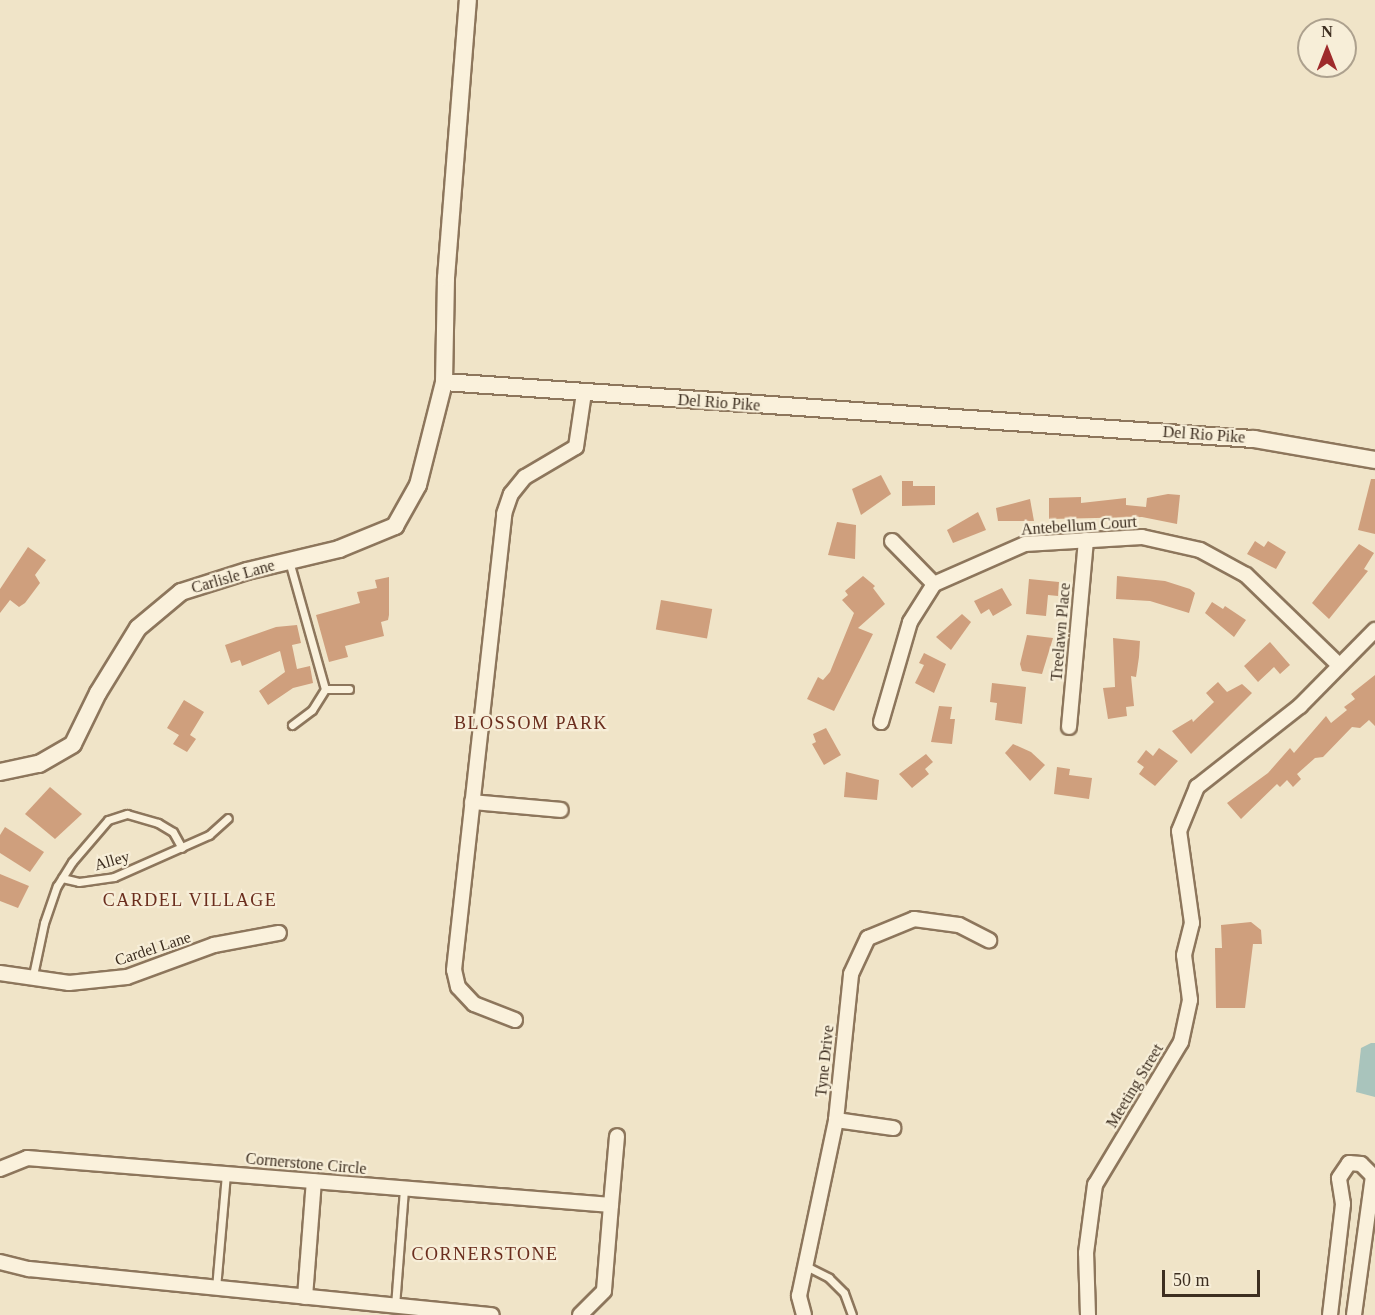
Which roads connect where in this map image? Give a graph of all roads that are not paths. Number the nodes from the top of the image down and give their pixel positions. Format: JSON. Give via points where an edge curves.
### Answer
{"nodes":[{"id":1,"x":468,"y":0,"type":"edge"},
{"id":2,"x":444,"y":382,"type":"junction"},
{"id":3,"x":584,"y":393,"type":"junction"},
{"id":4,"x":1375,"y":460,"type":"edge"},
{"id":5,"x":1086,"y":540,"type":"junction"},
{"id":6,"x":892,"y":541,"type":"dead end"},
{"id":7,"x":289,"y":561,"type":"junction"},
{"id":8,"x":934,"y":584,"type":"junction"},
{"id":9,"x":1375,"y":630,"type":"edge"},
{"id":10,"x":1340,"y":665,"type":"junction"},
{"id":11,"x":325,"y":689,"type":"junction"},
{"id":12,"x":349,"y":689,"type":"dead end"},
{"id":13,"x":881,"y":722,"type":"dead end"},
{"id":14,"x":292,"y":725,"type":"dead end"},
{"id":15,"x":1069,"y":727,"type":"dead end"},
{"id":16,"x":0,"y":772,"type":"edge"},
{"id":17,"x":472,"y":802,"type":"junction"},
{"id":18,"x":561,"y":810,"type":"dead end"},
{"id":19,"x":228,"y":818,"type":"dead end"},
{"id":20,"x":183,"y":848,"type":"junction"},
{"id":21,"x":62,"y":878,"type":"junction"},
{"id":22,"x":279,"y":933,"type":"dead end"},
{"id":23,"x":989,"y":940,"type":"dead end"},
{"id":24,"x":0,"y":973,"type":"edge"},
{"id":25,"x":32,"y":980,"type":"junction"},
{"id":26,"x":515,"y":1020,"type":"dead end"},
{"id":27,"x":836,"y":1120,"type":"junction"},
{"id":28,"x":893,"y":1128,"type":"dead end"},
{"id":29,"x":617,"y":1136,"type":"dead end"},
{"id":30,"x":0,"y":1169,"type":"edge"},
{"id":31,"x":226,"y":1174,"type":"junction"},
{"id":32,"x":1374,"y":1175,"type":"edge"},
{"id":33,"x":314,"y":1181,"type":"junction"},
{"id":34,"x":404,"y":1188,"type":"junction"},
{"id":35,"x":611,"y":1205,"type":"junction"},
{"id":36,"x":0,"y":1262,"type":"edge"},
{"id":37,"x":804,"y":1265,"type":"junction"},
{"id":38,"x":216,"y":1288,"type":"junction"},
{"id":39,"x":305,"y":1297,"type":"junction"},
{"id":40,"x":395,"y":1306,"type":"junction"},
{"id":41,"x":492,"y":1315,"type":"edge"},
{"id":42,"x":580,"y":1315,"type":"edge"},
{"id":43,"x":804,"y":1315,"type":"edge"},
{"id":44,"x":852,"y":1315,"type":"edge"},
{"id":45,"x":1088,"y":1315,"type":"edge"},
{"id":46,"x":1330,"y":1315,"type":"edge"},
{"id":47,"x":1354,"y":1315,"type":"edge"}],
"edges":[{"from":1,"to":2,"type":"street","via":[[446,278]]},
{"from":2,"to":3,"type":"street","name":"Del Rio Pike"},
{"from":2,"to":7,"type":"street","name":"Carlisle Lane","via":[[418,485],[395,526],[339,549]]},
{"from":3,"to":4,"type":"street","name":"Del Rio Pike","via":[[1254,439]]},
{"from":3,"to":17,"type":"street","via":[[576,447],[525,477],[511,494],[504,514]]},
{"from":5,"to":8,"type":"street","name":"Antebellum Court","via":[[1025,543]]},
{"from":5,"to":10,"type":"street","name":"Antebellum Court","via":[[1142,537],[1200,550],[1246,575]]},
{"from":5,"to":15,"type":"street","name":"Treelawn Place"},
{"from":6,"to":8,"type":"street"},
{"from":7,"to":11,"type":"lane"},
{"from":7,"to":16,"type":"street","name":"Carlisle Lane","via":[[181,592],[138,628],[98,693],[73,744],[39,764]]},
{"from":8,"to":13,"type":"street","via":[[910,622]]},
{"from":9,"to":10,"type":"street","name":"Meeting Street"},
{"from":10,"to":45,"type":"street","name":"Meeting Street","via":[[1300,706],[1197,787],[1179,831],[1192,923],[1184,955],[1190,1000],[1180,1042],[1095,1185],[1086,1253]]},
{"from":11,"to":12,"type":"lane"},
{"from":11,"to":14,"type":"lane","via":[[312,710]]},
{"from":17,"to":18,"type":"street"},
{"from":17,"to":26,"type":"street","via":[[454,970],[458,987],[474,1004]]},
{"from":19,"to":20,"type":"lane","name":"Alley","via":[[220,827]]},
{"from":20,"to":21,"type":"lane","name":"Alley","via":[[114,877],[80,882]]},
{"from":20,"to":21,"type":"lane","via":[[167,827],[134,815],[121,815],[108,820]]},
{"from":21,"to":25,"type":"lane","via":[[50,903]]},
{"from":22,"to":25,"type":"street","name":"Cardel Lane","via":[[214,945],[127,977],[69,983]]},
{"from":23,"to":27,"type":"street","name":"Tyne Drive","via":[[959,925],[914,919],[868,938],[850,974]]},
{"from":24,"to":25,"type":"street","name":"Cardel Lane"},
{"from":27,"to":28,"type":"street"},
{"from":27,"to":37,"type":"street","name":"Tyne Drive"},
{"from":29,"to":35,"type":"street"},
{"from":30,"to":31,"type":"street","name":"Cornerstone Circle","via":[[27,1158]]},
{"from":31,"to":33,"type":"street","name":"Cornerstone Circle"},
{"from":31,"to":38,"type":"lane"},
{"from":32,"to":46,"type":"street","via":[[1361,1164],[1349,1163],[1339,1178],[1343,1204]]},
{"from":32,"to":47,"type":"street"},
{"from":33,"to":34,"type":"street","name":"Cornerstone Circle"},
{"from":33,"to":39,"type":"street"},
{"from":34,"to":35,"type":"street","name":"Cornerstone Circle"},
{"from":34,"to":40,"type":"lane"},
{"from":35,"to":42,"type":"street","via":[[604,1291]]},
{"from":36,"to":38,"type":"street","via":[[29,1269]]},
{"from":37,"to":43,"type":"street","name":"Tyne Drive","via":[[799,1296]]},
{"from":37,"to":44,"type":"lane","via":[[829,1278],[844,1293]]},
{"from":38,"to":39,"type":"street"},
{"from":39,"to":40,"type":"street"},
{"from":40,"to":41,"type":"street"}]}
